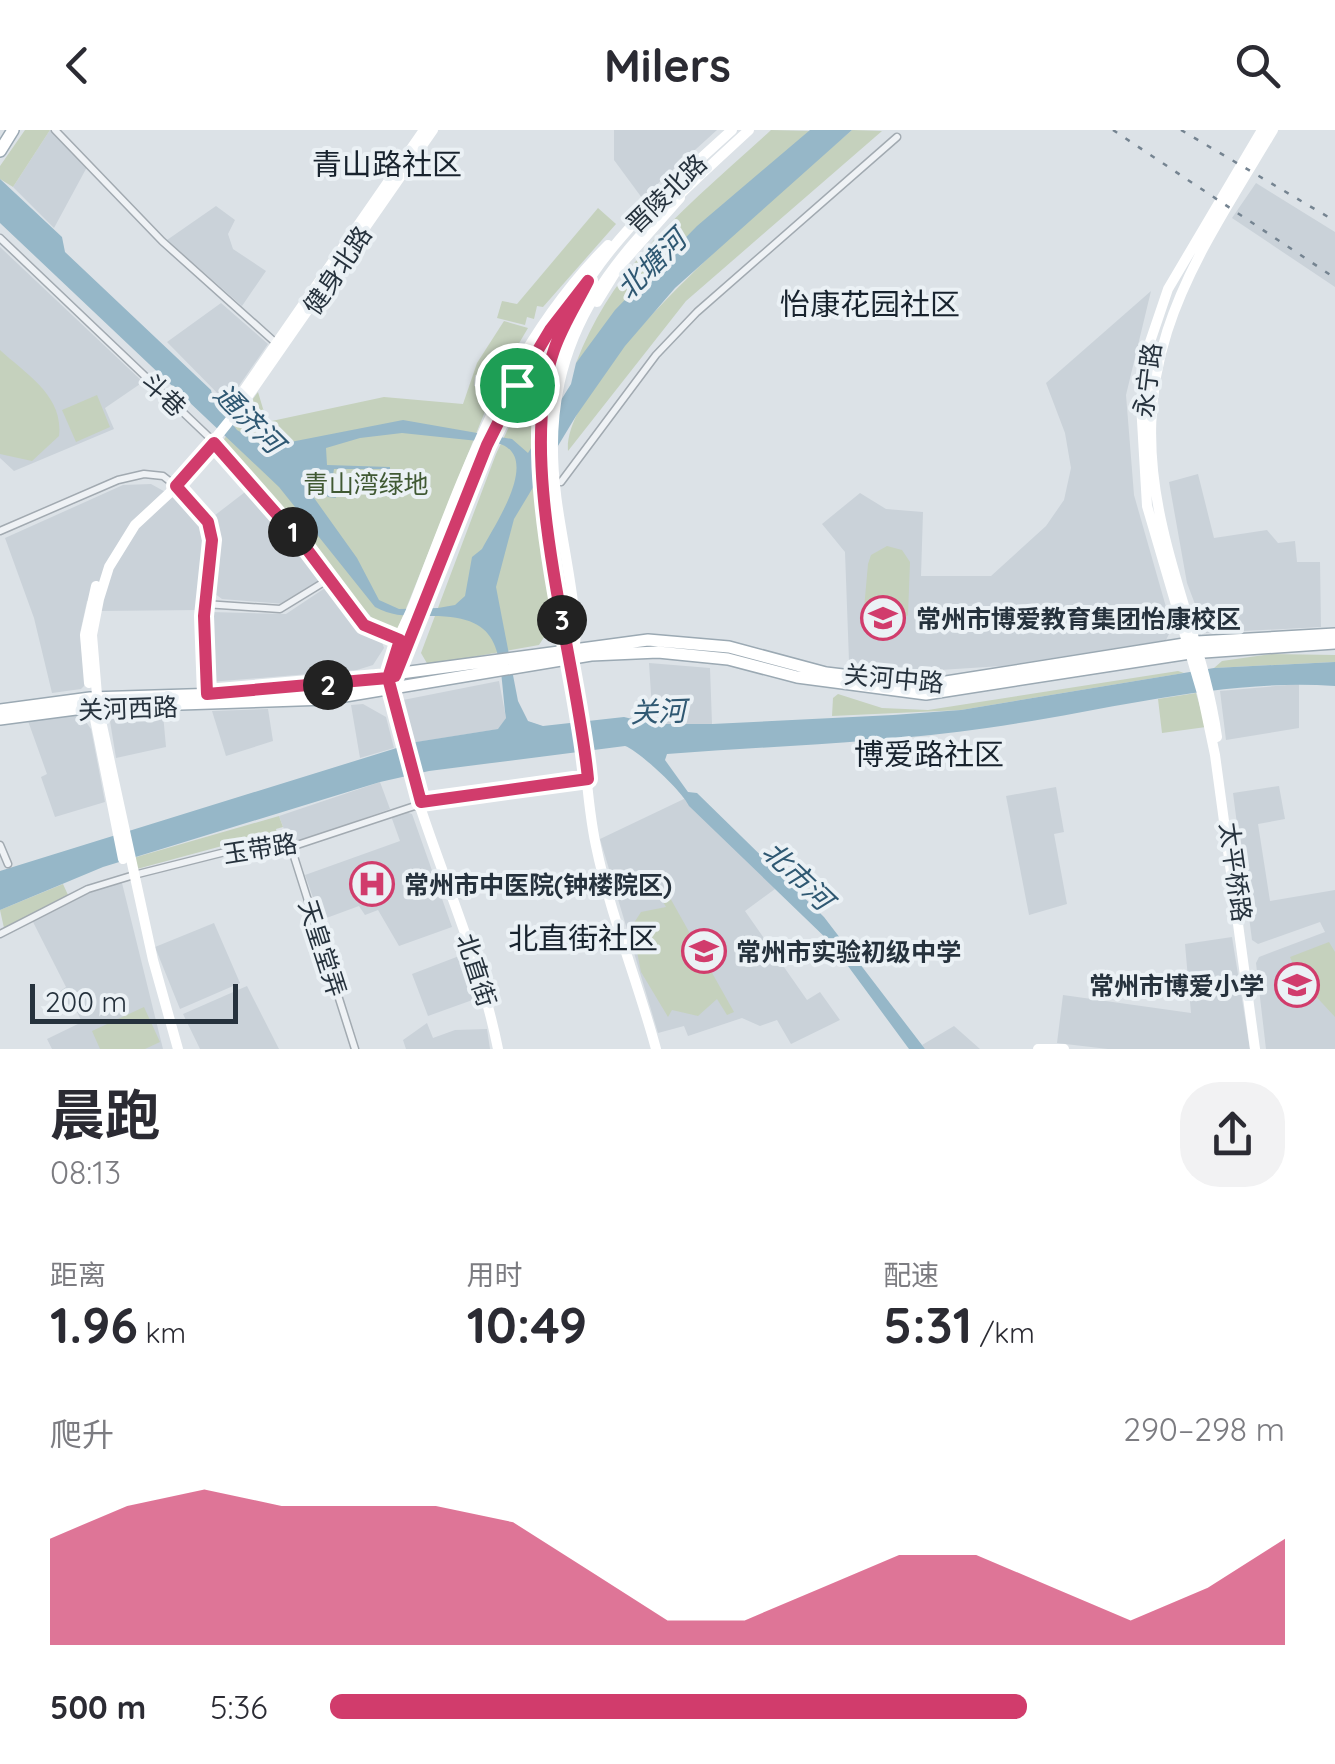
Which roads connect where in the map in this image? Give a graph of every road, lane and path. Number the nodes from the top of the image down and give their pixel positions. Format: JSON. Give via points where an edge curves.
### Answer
{"nodes":[{"id":1,"x":13,"y":130,"type":"edge"},
{"id":2,"x":56,"y":130,"type":"edge"},
{"id":3,"x":424,"y":130,"type":"edge"},
{"id":4,"x":433,"y":130,"type":"edge"},
{"id":5,"x":732,"y":130,"type":"edge"},
{"id":6,"x":749,"y":130,"type":"edge"},
{"id":7,"x":1262,"y":130,"type":"edge"},
{"id":8,"x":1273,"y":130,"type":"edge"},
{"id":9,"x":897,"y":138,"type":"dead end"},
{"id":10,"x":0,"y":151,"type":"edge"},
{"id":11,"x":685,"y":189,"type":"junction"},
{"id":12,"x":635,"y":218,"type":"junction"},
{"id":13,"x":653,"y":218,"type":"junction"},
{"id":14,"x":0,"y":238,"type":"edge"},
{"id":15,"x":588,"y":281,"type":"junction"},
{"id":16,"x":278,"y":344,"type":"junction"},
{"id":17,"x":237,"y":406,"type":"junction"},
{"id":18,"x":484,"y":439,"type":"junction"},
{"id":19,"x":212,"y":440,"type":"junction"},
{"id":20,"x":557,"y":454,"type":"junction"},
{"id":21,"x":561,"y":482,"type":"junction"},
{"id":22,"x":174,"y":485,"type":"junction"},
{"id":23,"x":0,"y":532,"type":"edge"},
{"id":24,"x":329,"y":579,"type":"junction"},
{"id":25,"x":570,"y":600,"type":"junction"},
{"id":26,"x":205,"y":604,"type":"junction"},
{"id":27,"x":411,"y":623,"type":"junction"},
{"id":28,"x":1335,"y":634,"type":"edge"},
{"id":29,"x":400,"y":640,"type":"junction"},
{"id":30,"x":1335,"y":643,"type":"edge"},
{"id":31,"x":572,"y":652,"type":"junction"},
{"id":32,"x":1195,"y":653,"type":"junction"},
{"id":33,"x":495,"y":668,"type":"joint"},
{"id":34,"x":391,"y":681,"type":"junction"},
{"id":35,"x":207,"y":694,"type":"junction"},
{"id":36,"x":94,"y":703,"type":"junction"},
{"id":37,"x":0,"y":710,"type":"edge"},
{"id":38,"x":0,"y":720,"type":"edge"},
{"id":39,"x":588,"y":779,"type":"junction"},
{"id":40,"x":421,"y":802,"type":"junction"},
{"id":41,"x":0,"y":845,"type":"edge"},
{"id":42,"x":290,"y":847,"type":"junction"},
{"id":43,"x":8,"y":864,"type":"dead end"},
{"id":44,"x":130,"y":874,"type":"junction"},
{"id":45,"x":0,"y":934,"type":"edge"},
{"id":46,"x":175,"y":1049,"type":"edge"},
{"id":47,"x":355,"y":1049,"type":"edge"},
{"id":48,"x":498,"y":1049,"type":"edge"},
{"id":49,"x":656,"y":1049,"type":"edge"},
{"id":50,"x":1038,"y":1049,"type":"edge"},
{"id":51,"x":1064,"y":1049,"type":"edge"},
{"id":52,"x":1258,"y":1049,"type":"edge"}],
"edges":[{"from":1,"to":10,"type":"main road"},
{"from":2,"to":16,"type":"street","via":[[162,242]]},
{"from":3,"to":16,"type":"main road","name":"健身北路"},
{"from":4,"to":17,"type":"main road","name":"健身北路"},
{"from":5,"to":12,"type":"main road","name":"晋陵北路"},
{"from":6,"to":11,"type":"main road","name":"晋陵北路"},
{"from":7,"to":32,"type":"main road","name":"永宁路","via":[[1168,288],[1143,388],[1147,506]]},
{"from":8,"to":32,"type":"main road","name":"永宁路","via":[[1178,294],[1152,402],[1158,506]]},
{"from":9,"to":21,"type":"street","via":[[697,312],[656,355]]},
{"from":11,"to":13,"type":"main road","name":"晋陵北路"},
{"from":11,"to":20,"type":"main road","via":[[603,292],[575,352]]},
{"from":12,"to":15,"type":"main road","name":"晋陵北路"},
{"from":12,"to":18,"type":"main road","via":[[540,324]]},
{"from":13,"to":15,"type":"main road"},
{"from":13,"to":20,"type":"main road","name":"晋陵北路","via":[[601,281],[570,352],[557,401]]},
{"from":14,"to":19,"type":"street","name":"斗巷"},
{"from":15,"to":18,"type":"main road"},
{"from":15,"to":31,"type":"main road","name":"晋陵北路","via":[[554,350],[544,422],[543,486]]},
{"from":16,"to":17,"type":"main road","name":"健身北路"},
{"from":17,"to":19,"type":"main road"},
{"from":18,"to":27,"type":"main road"},
{"from":19,"to":22,"type":"main road"},
{"from":19,"to":24,"type":"street","name":"斗巷"},
{"from":20,"to":21,"type":"main road"},
{"from":20,"to":25,"type":"main road","name":"晋陵北路"},
{"from":21,"to":25,"type":"main road"},
{"from":22,"to":23,"type":"street","via":[[144,474],[118,480]]},
{"from":22,"to":26,"type":"street","via":[[208,522]]},
{"from":22,"to":36,"type":"main road","via":[[128,525],[102,567],[84,634]]},
{"from":24,"to":26,"type":"street","via":[[280,608]]},
{"from":24,"to":29,"type":"street","name":"斗巷","via":[[364,625]]},
{"from":25,"to":31,"type":"main road","name":"晋陵北路"},
{"from":26,"to":35,"type":"street"},
{"from":27,"to":29,"type":"main road"},
{"from":27,"to":34,"type":"main road"},
{"from":28,"to":32,"type":"main road","name":"关河中路"},
{"from":29,"to":34,"type":"main road"},
{"from":30,"to":32,"type":"main road","name":"关河中路"},
{"from":31,"to":32,"type":"main road","name":"关河中路","via":[[728,659],[797,677],[926,694]]},
{"from":31,"to":33,"type":"main road","name":"关河中路"},
{"from":31,"to":39,"type":"main road"},
{"from":32,"to":52,"type":"main road","name":"太平桥路","via":[[1207,696]]},
{"from":33,"to":34,"type":"main road","name":"关河西路"},
{"from":34,"to":35,"type":"main road","name":"关河西路"},
{"from":34,"to":36,"type":"main road","name":"关河西路","via":[[326,699]]},
{"from":34,"to":40,"type":"main road","name":"北直街"},
{"from":35,"to":36,"type":"main road","name":"关河西路"},
{"from":36,"to":37,"type":"main road","name":"关河西路"},
{"from":36,"to":38,"type":"main road","name":"关河西路"},
{"from":36,"to":44,"type":"main road"},
{"from":39,"to":40,"type":"street","name":"玉带路"},
{"from":39,"to":49,"type":"main road","via":[[596,846]]},
{"from":40,"to":42,"type":"street","name":"玉带路"},
{"from":40,"to":48,"type":"main road","name":"北直街","via":[[487,993]]},
{"from":41,"to":43,"type":"street"},
{"from":42,"to":44,"type":"street","name":"玉带路","via":[[249,846]]},
{"from":42,"to":47,"type":"street","name":"天皇堂弄"},
{"from":44,"to":45,"type":"street","name":"玉带路"},
{"from":44,"to":46,"type":"main road"},
{"from":50,"to":51,"type":"main road"}]}
